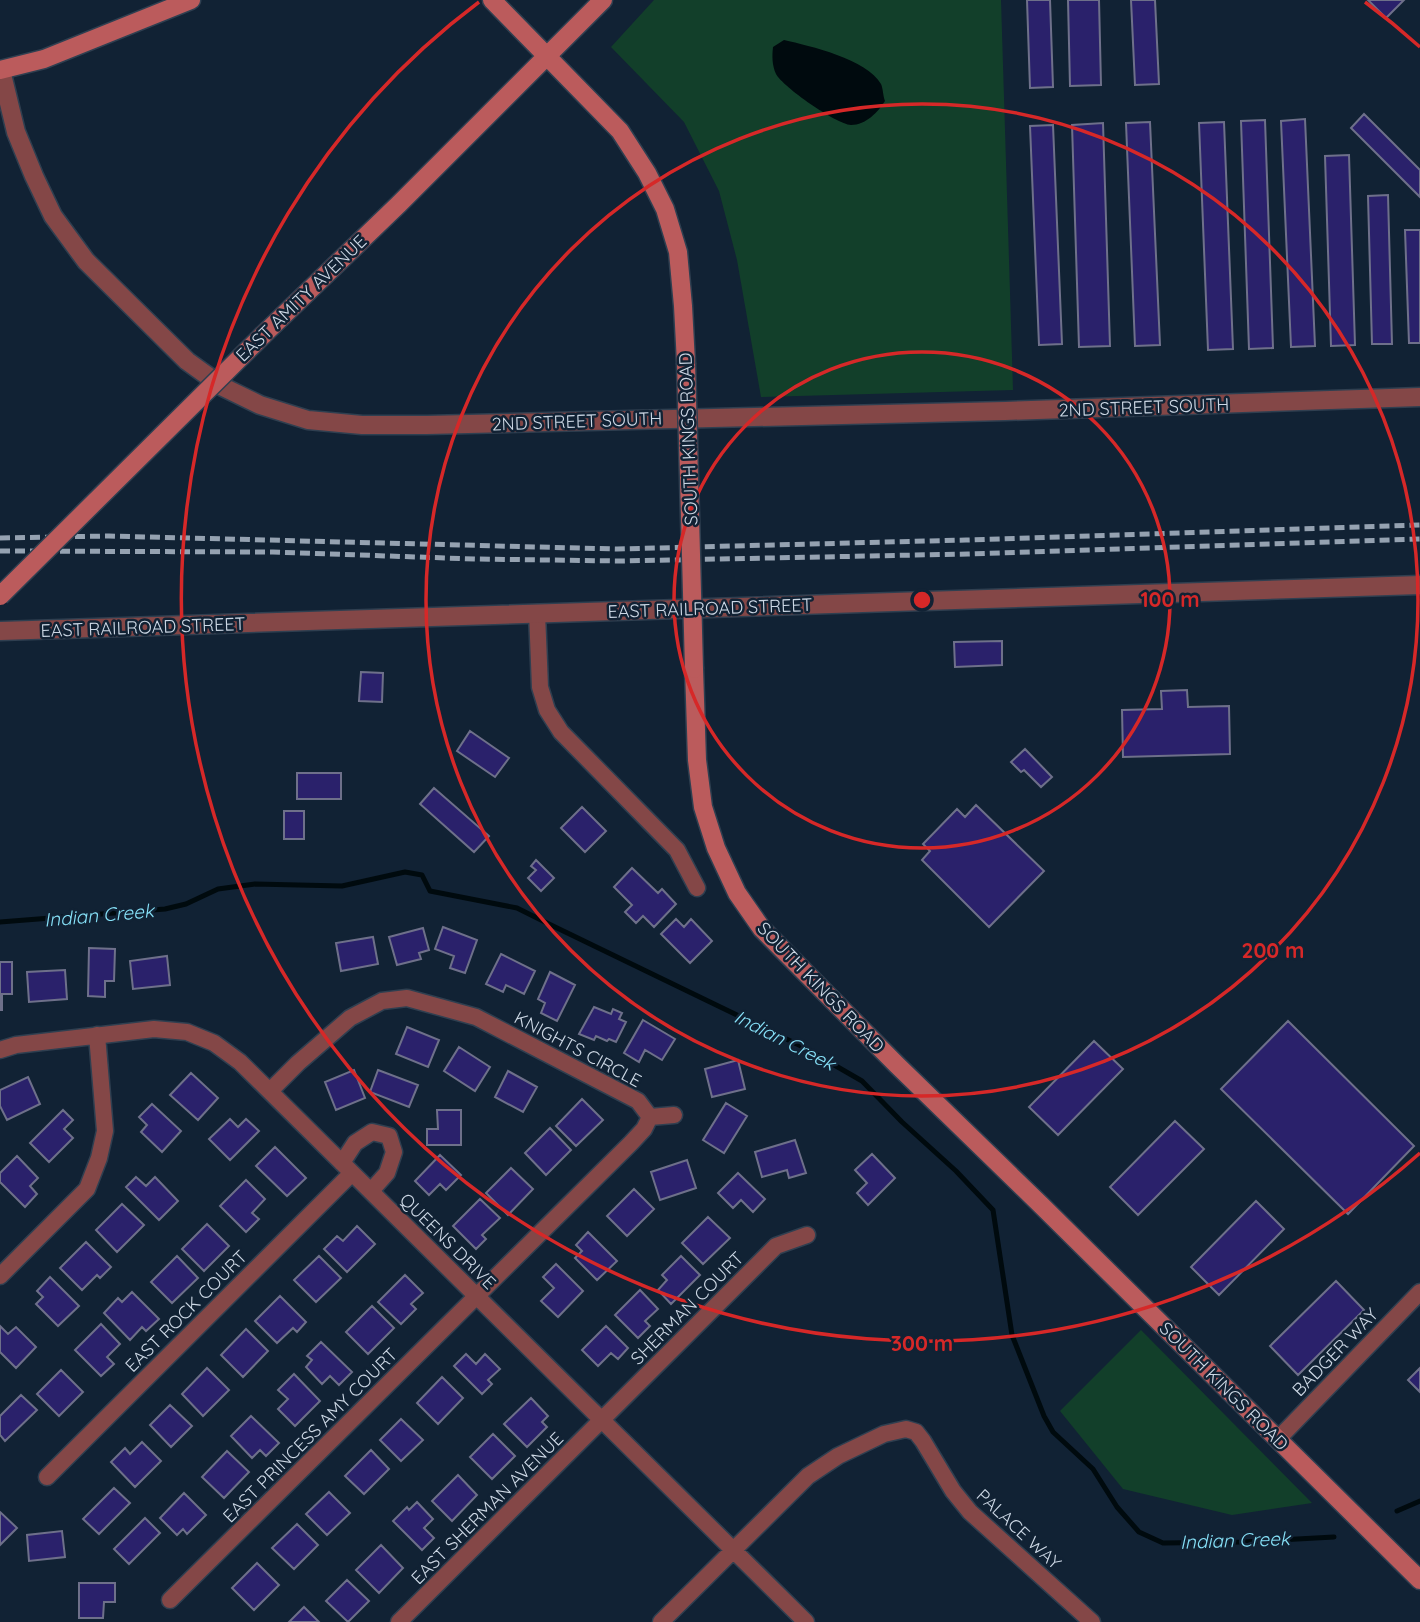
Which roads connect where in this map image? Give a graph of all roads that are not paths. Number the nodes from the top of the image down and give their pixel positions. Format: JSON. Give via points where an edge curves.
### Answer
{"nodes":[{"id":1,"x":191,"y":0,"type":"edge"},
{"id":2,"x":492,"y":0,"type":"edge"},
{"id":3,"x":603,"y":0,"type":"edge"},
{"id":4,"x":547,"y":56,"type":"junction"},
{"id":5,"x":1,"y":70,"type":"edge"},
{"id":6,"x":1420,"y":397,"type":"edge"},
{"id":7,"x":1420,"y":586,"type":"edge"},
{"id":8,"x":0,"y":596,"type":"edge"},
{"id":9,"x":537,"y":613,"type":"junction"},
{"id":10,"x":0,"y":631,"type":"edge"},
{"id":11,"x":697,"y":888,"type":"dead end"},
{"id":12,"x":97,"y":1035,"type":"junction"},
{"id":13,"x":0,"y":1050,"type":"edge"},
{"id":14,"x":270,"y":1091,"type":"junction"},
{"id":15,"x":674,"y":1115,"type":"dead end"},
{"id":16,"x":650,"y":1117,"type":"junction"},
{"id":17,"x":347,"y":1168,"type":"junction"},
{"id":18,"x":370,"y":1191,"type":"junction"},
{"id":19,"x":807,"y":1235,"type":"dead end"},
{"id":20,"x":0,"y":1276,"type":"edge"},
{"id":21,"x":1420,"y":1292,"type":"edge"},
{"id":22,"x":477,"y":1296,"type":"junction"},
{"id":23,"x":602,"y":1421,"type":"junction"},
{"id":24,"x":1278,"y":1439,"type":"junction"},
{"id":25,"x":47,"y":1478,"type":"dead end"},
{"id":26,"x":733,"y":1549,"type":"junction"},
{"id":27,"x":1420,"y":1580,"type":"edge"},
{"id":28,"x":170,"y":1601,"type":"dead end"},
{"id":29,"x":400,"y":1622,"type":"edge"},
{"id":30,"x":661,"y":1622,"type":"edge"},
{"id":31,"x":806,"y":1622,"type":"edge"},
{"id":32,"x":1092,"y":1622,"type":"edge"}],
"edges":[{"from":1,"to":5,"type":"main road","via":[[44,59]]},
{"from":2,"to":4,"type":"main road","name":"SOUTH KINGS ROAD"},
{"from":3,"to":4,"type":"main road","name":"EAST AMITY AVENUE"},
{"from":4,"to":8,"type":"main road","name":"EAST AMITY AVENUE","bridge":true},
{"from":4,"to":24,"type":"main road","name":"SOUTH KINGS ROAD","bridge":true,"via":[[620,131],[665,209],[678,252],[686,363],[697,760],[703,807],[737,892],[762,929]]},
{"from":5,"to":6,"type":"street","name":"2ND STREET SOUTH","via":[[16,132],[34,176],[53,216],[86,261],[187,361],[222,387],[308,420],[427,425]]},
{"from":7,"to":9,"type":"street","name":"EAST RAILROAD STREET"},
{"from":9,"to":10,"type":"street","name":"EAST RAILROAD STREET"},
{"from":9,"to":11,"type":"street","via":[[540,687],[547,710],[561,732],[677,850]]},
{"from":12,"to":13,"type":"street","name":"QUEENS DRIVE"},
{"from":12,"to":14,"type":"street","name":"QUEENS DRIVE","via":[[154,1029],[187,1032],[214,1043]]},
{"from":12,"to":20,"type":"street","via":[[105,1131],[87,1189]]},
{"from":14,"to":16,"type":"street","name":"KNIGHTS CIRCLE","via":[[349,1018],[383,1001],[407,998],[476,1017],[638,1101]]},
{"from":14,"to":17,"type":"street","name":"QUEENS DRIVE"},
{"from":15,"to":16,"type":"street"},
{"from":16,"to":22,"type":"street","via":[[631,1143]]},
{"from":17,"to":18,"type":"street","name":"QUEENS DRIVE"},
{"from":17,"to":18,"type":"street","via":[[355,1143],[372,1132],[389,1136],[394,1152],[387,1173]]},
{"from":17,"to":25,"type":"street","name":"EAST ROCK COURT"},
{"from":18,"to":22,"type":"street","name":"QUEENS DRIVE"},
{"from":19,"to":23,"type":"street","name":"SHERMAN COURT","via":[[776,1246]]},
{"from":21,"to":24,"type":"street","name":"BADGER WAY"},
{"from":22,"to":23,"type":"street","name":"QUEENS DRIVE"},
{"from":22,"to":28,"type":"street","name":"EAST PRINCESS AMY COURT"},
{"from":23,"to":26,"type":"street","name":"QUEENS DRIVE"},
{"from":23,"to":29,"type":"street","name":"EAST SHERMAN AVENUE"},
{"from":24,"to":27,"type":"main road","name":"SOUTH KINGS ROAD"},
{"from":26,"to":30,"type":"street"},
{"from":26,"to":31,"type":"street","name":"QUEENS DRIVE"},
{"from":26,"to":32,"type":"street","name":"PALACE WAY","via":[[823,1465],[884,1434],[906,1429],[923,1441],[970,1512]]}]}
